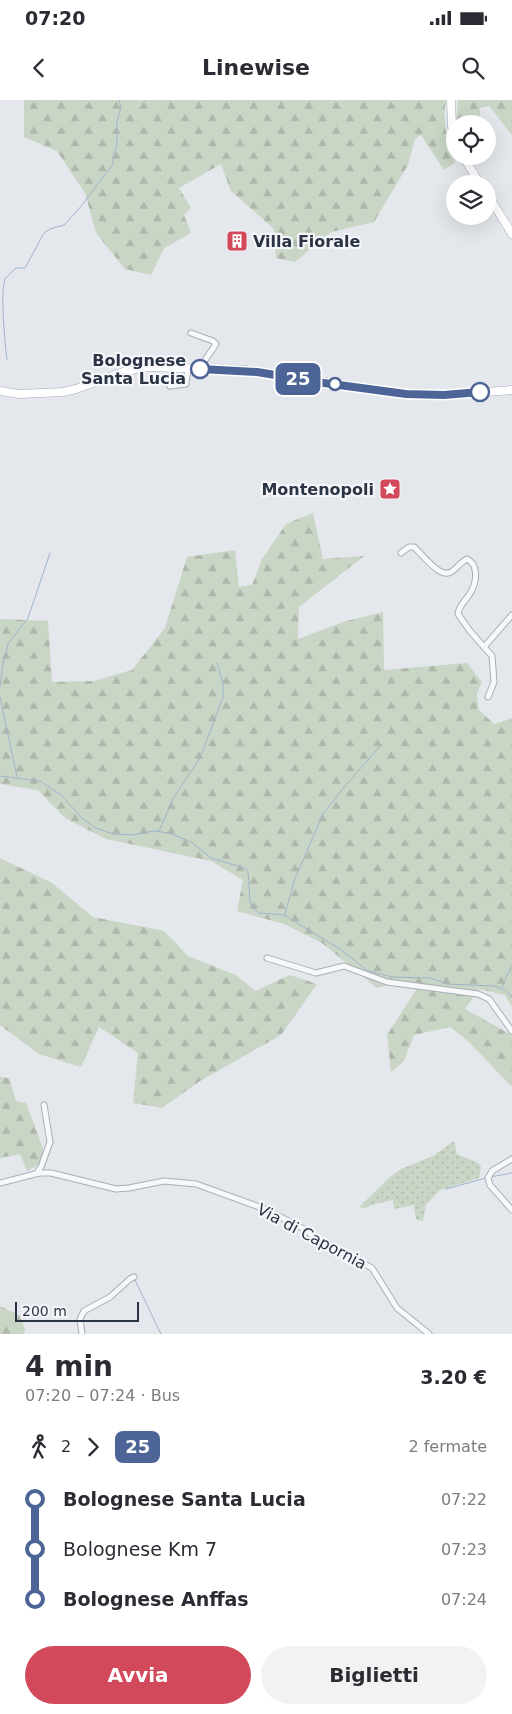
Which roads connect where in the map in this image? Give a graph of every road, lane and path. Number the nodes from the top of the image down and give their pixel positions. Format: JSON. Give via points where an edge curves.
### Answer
{"nodes":[{"id":1,"x":453,"y":100,"type":"edge"},
{"id":2,"x":451,"y":115,"type":"edge"},
{"id":3,"x":496,"y":208,"type":"edge"},
{"id":4,"x":512,"y":234,"type":"edge"},
{"id":5,"x":191,"y":333,"type":"dead end"},
{"id":6,"x":188,"y":369,"type":"junction"},
{"id":7,"x":199,"y":369,"type":"junction"},
{"id":8,"x":170,"y":386,"type":"dead end"},
{"id":9,"x":512,"y":390,"type":"edge"},
{"id":10,"x":0,"y":391,"type":"edge"},
{"id":11,"x":401,"y":553,"type":"dead end"},
{"id":12,"x":512,"y":615,"type":"edge"},
{"id":13,"x":484,"y":647,"type":"junction"},
{"id":14,"x":488,"y":697,"type":"dead end"},
{"id":15,"x":267,"y":958,"type":"dead end"},
{"id":16,"x":512,"y":1031,"type":"edge"},
{"id":17,"x":44,"y":1105,"type":"dead end"},
{"id":18,"x":512,"y":1159,"type":"edge"},
{"id":19,"x":38,"y":1173,"type":"junction"},
{"id":20,"x":0,"y":1182,"type":"edge"},
{"id":21,"x":512,"y":1210,"type":"edge"},
{"id":22,"x":134,"y":1277,"type":"dead end"},
{"id":23,"x":82,"y":1334,"type":"edge"},
{"id":24,"x":429,"y":1334,"type":"edge"}],
"edges":[{"from":1,"to":2,"type":"main road"},
{"from":3,"to":4,"type":"main road"},
{"from":5,"to":7,"type":"street","via":[[216,344]]},
{"from":6,"to":7,"type":"main road"},
{"from":6,"to":8,"type":"street","via":[[186,384]]},
{"from":6,"to":10,"type":"main road","via":[[136,368],[63,392],[26,394]]},
{"from":7,"to":9,"type":"main road","via":[[257,372],[406,394]]},
{"from":11,"to":13,"type":"street","via":[[414,547],[432,566],[445,573],[470,559],[475,567],[475,582],[458,614]]},
{"from":12,"to":13,"type":"street"},
{"from":13,"to":14,"type":"street","via":[[492,656],[494,682]]},
{"from":15,"to":16,"type":"street","via":[[316,973],[344,966],[387,982],[478,994],[489,999]]},
{"from":17,"to":19,"type":"street","via":[[50,1142]]},
{"from":18,"to":21,"type":"street","via":[[488,1177],[490,1185]]},
{"from":19,"to":20,"type":"street","name":"Via di Capornia"},
{"from":19,"to":24,"type":"street","name":"Via di Capornia","via":[[116,1188],[164,1181],[196,1184],[265,1209],[372,1268],[397,1308]]},
{"from":22,"to":23,"type":"street","via":[[110,1298],[84,1311],[80,1320]]}]}
